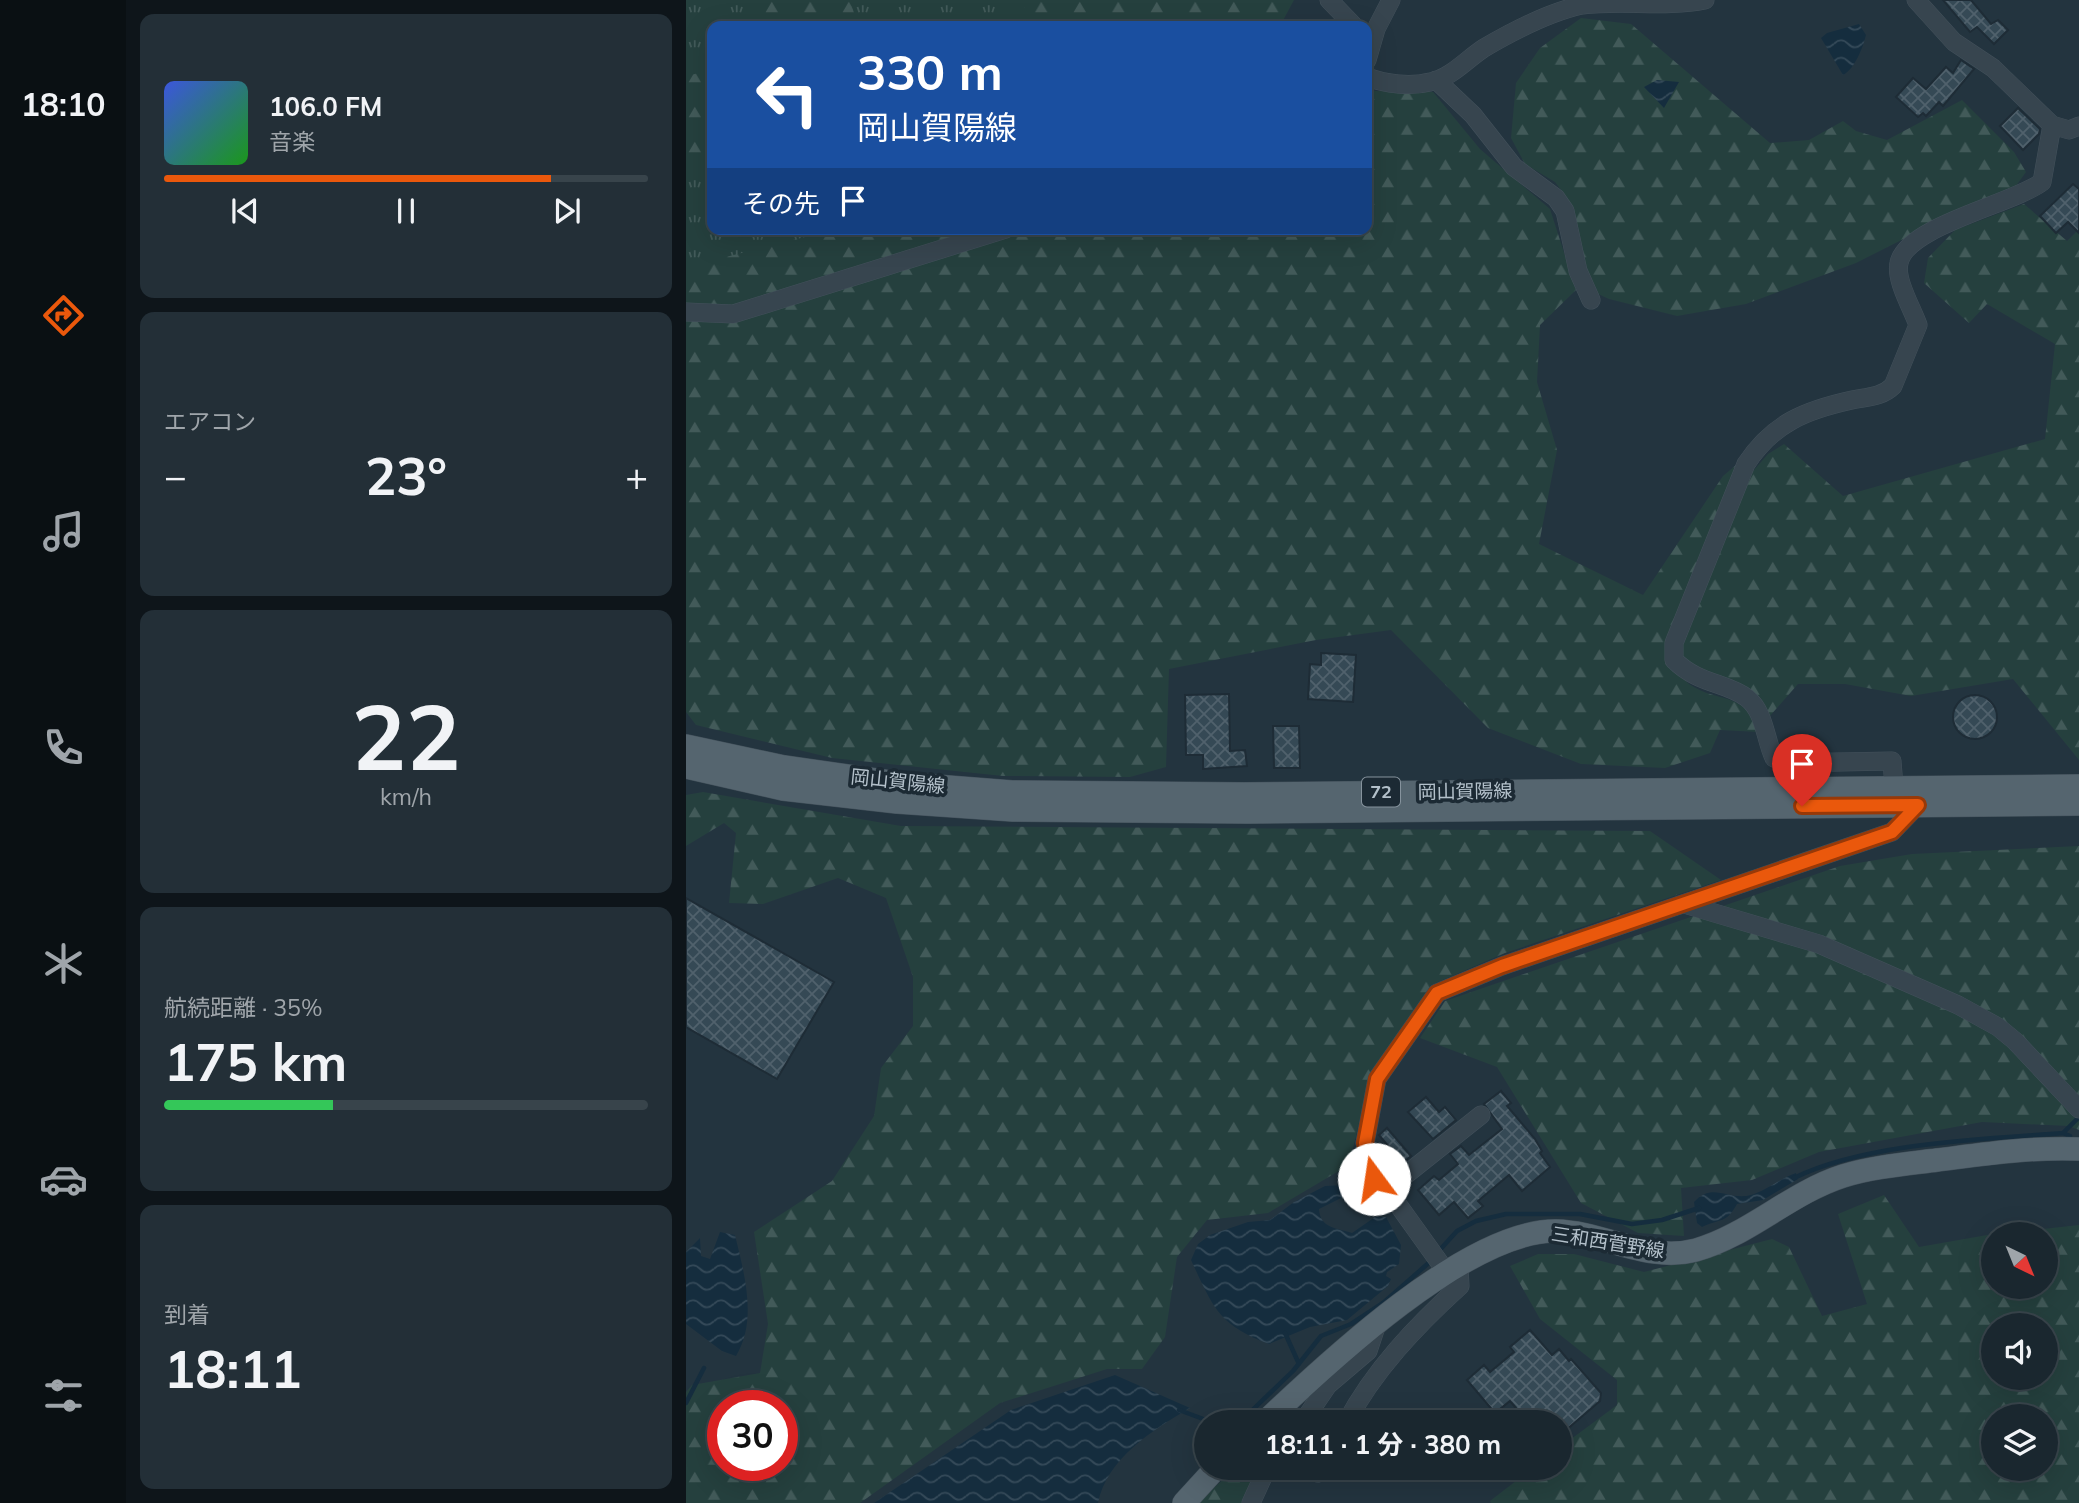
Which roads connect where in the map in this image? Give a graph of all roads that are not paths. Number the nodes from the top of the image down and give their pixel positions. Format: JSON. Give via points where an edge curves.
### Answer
{"nodes":[{"id":1,"x":1329,"y":0,"type":"edge"},
{"id":2,"x":1391,"y":0,"type":"edge"},
{"id":3,"x":1705,"y":0,"type":"edge"},
{"id":4,"x":1916,"y":0,"type":"edge"},
{"id":5,"x":1349,"y":21,"type":"edge"},
{"id":6,"x":1372,"y":40,"type":"edge"},
{"id":7,"x":1372,"y":79,"type":"edge"},
{"id":8,"x":1436,"y":80,"type":"junction"},
{"id":9,"x":2052,"y":125,"type":"junction"},
{"id":10,"x":2079,"y":126,"type":"edge"},
{"id":11,"x":987,"y":235,"type":"edge"},
{"id":12,"x":1591,"y":300,"type":"dead end"},
{"id":13,"x":686,"y":312,"type":"edge"},
{"id":14,"x":686,"y":746,"type":"edge"},
{"id":15,"x":686,"y":767,"type":"edge"},
{"id":16,"x":2079,"y":786,"type":"edge"},
{"id":17,"x":1894,"y":787,"type":"junction"},
{"id":18,"x":2079,"y":804,"type":"edge"},
{"id":19,"x":1918,"y":805,"type":"junction"},
{"id":20,"x":1684,"y":904,"type":"junction"},
{"id":21,"x":2079,"y":1109,"type":"edge"},
{"id":22,"x":1481,"y":1115,"type":"dead end"},
{"id":23,"x":2079,"y":1149,"type":"edge"},
{"id":24,"x":1389,"y":1192,"type":"junction"},
{"id":25,"x":1444,"y":1262,"type":"junction"},
{"id":26,"x":1377,"y":1324,"type":"junction"},
{"id":27,"x":1278,"y":1410,"type":"edge"},
{"id":28,"x":1311,"y":1410,"type":"edge"},
{"id":29,"x":1353,"y":1410,"type":"edge"},
{"id":30,"x":1205,"y":1480,"type":"edge"},
{"id":31,"x":1261,"y":1480,"type":"edge"},
{"id":32,"x":1184,"y":1503,"type":"edge"},
{"id":33,"x":1251,"y":1503,"type":"edge"}],
"edges":[{"from":1,"to":5,"type":"street"},
{"from":2,"to":6,"type":"street"},
{"from":3,"to":8,"type":"street","via":[[1682,5],[1583,4],[1487,47]]},
{"from":4,"to":9,"type":"street","via":[[1954,42],[1993,68]]},
{"from":7,"to":8,"type":"street","via":[[1408,84]]},
{"from":8,"to":12,"type":"street","via":[[1473,115],[1514,167],[1556,198],[1565,211],[1578,271]]},
{"from":9,"to":10,"type":"street","via":[[2069,130]]},
{"from":9,"to":17,"type":"street","via":[[2042,182],[2021,196],[1934,231],[1911,243],[1903,253],[1898,264],[1900,276],[1918,325],[1893,386],[1885,393],[1796,417],[1761,442],[1746,464],[1674,643],[1675,660],[1686,672],[1746,698],[1759,714],[1774,758],[1786,763],[1892,761]]},
{"from":11,"to":13,"type":"street","via":[[733,314]]},
{"from":14,"to":17,"type":"main road","name":"岡山賀陽線","number":"72","via":[[784,767],[1012,792]]},
{"from":15,"to":19,"type":"main road","name":"岡山賀陽線","number":"72","via":[[783,789],[1013,810]]},
{"from":16,"to":17,"type":"main road","name":"岡山賀陽線","number":"72"},
{"from":18,"to":19,"type":"main road","name":"岡山賀陽線","number":"72"},
{"from":19,"to":20,"type":"street","via":[[1892,832]]},
{"from":20,"to":21,"type":"street","via":[[1819,944],[1958,1005],[2015,1041]]},
{"from":20,"to":24,"type":"street","via":[[1437,993],[1377,1079],[1365,1143],[1374,1179]]},
{"from":22,"to":24,"type":"street"},
{"from":23,"to":25,"type":"main road","name":"三和西菅野線","via":[[2039,1147],[1843,1176],[1790,1200],[1718,1242],[1694,1250],[1649,1253],[1559,1231],[1538,1232]]},
{"from":24,"to":25,"type":"street"},
{"from":25,"to":26,"type":"main road","name":"三和西菅野線"},
{"from":25,"to":29,"type":"street","via":[[1460,1286],[1418,1325]]},
{"from":26,"to":27,"type":"main road","name":"三和西菅野線"},
{"from":26,"to":28,"type":"street","via":[[1368,1351],[1328,1385]]},
{"from":30,"to":32,"type":"main road"},
{"from":31,"to":33,"type":"street"}]}
